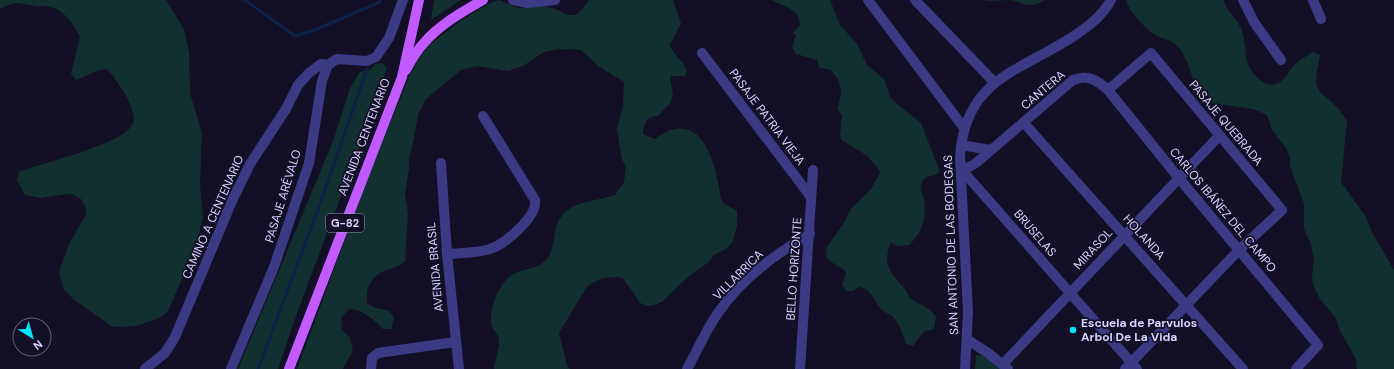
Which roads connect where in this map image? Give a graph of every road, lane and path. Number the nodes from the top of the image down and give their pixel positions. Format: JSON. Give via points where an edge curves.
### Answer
{"nodes":[{"id":1,"x":403,"y":0,"type":"edge"},
{"id":2,"x":419,"y":0,"type":"edge"},
{"id":3,"x":483,"y":0,"type":"edge"},
{"id":4,"x":513,"y":0,"type":"edge"},
{"id":5,"x":556,"y":0,"type":"edge"},
{"id":6,"x":868,"y":0,"type":"edge"},
{"id":7,"x":915,"y":0,"type":"edge"},
{"id":8,"x":1111,"y":0,"type":"edge"},
{"id":9,"x":1244,"y":0,"type":"edge"},
{"id":10,"x":1313,"y":0,"type":"edge"},
{"id":11,"x":1321,"y":19,"type":"dead end"},
{"id":12,"x":702,"y":53,"type":"dead end"},
{"id":13,"x":1281,"y":60,"type":"dead end"},
{"id":14,"x":328,"y":65,"type":"junction"},
{"id":15,"x":402,"y":77,"type":"junction"},
{"id":16,"x":994,"y":82,"type":"junction"},
{"id":17,"x":1108,"y":90,"type":"junction"},
{"id":18,"x":483,"y":116,"type":"dead end"},
{"id":19,"x":1024,"y":123,"type":"junction"},
{"id":20,"x":964,"y":128,"type":"junction"},
{"id":21,"x":1219,"y":136,"type":"junction"},
{"id":22,"x":961,"y":145,"type":"junction"},
{"id":23,"x":991,"y":150,"type":"junction"},
{"id":24,"x":441,"y":163,"type":"dead end"},
{"id":25,"x":961,"y":169,"type":"junction"},
{"id":26,"x":813,"y":170,"type":"dead end"},
{"id":27,"x":1178,"y":177,"type":"junction"},
{"id":28,"x":812,"y":197,"type":"junction"},
{"id":29,"x":810,"y":234,"type":"junction"},
{"id":30,"x":1124,"y":235,"type":"junction"},
{"id":31,"x":1239,"y":250,"type":"junction"},
{"id":32,"x":446,"y":254,"type":"junction"},
{"id":33,"x":1070,"y":294,"type":"junction"},
{"id":34,"x":1187,"y":305,"type":"junction"},
{"id":35,"x":968,"y":340,"type":"junction"},
{"id":36,"x":456,"y":342,"type":"junction"},
{"id":37,"x":1006,"y":366,"type":"edge"},
{"id":38,"x":1131,"y":367,"type":"edge"},
{"id":39,"x":145,"y":369,"type":"edge"},
{"id":40,"x":231,"y":369,"type":"edge"},
{"id":41,"x":289,"y":369,"type":"edge"},
{"id":42,"x":371,"y":369,"type":"edge"},
{"id":43,"x":459,"y":369,"type":"edge"},
{"id":44,"x":687,"y":369,"type":"edge"},
{"id":45,"x":800,"y":369,"type":"edge"},
{"id":46,"x":965,"y":369,"type":"edge"},
{"id":47,"x":1243,"y":369,"type":"edge"},
{"id":48,"x":1296,"y":369,"type":"edge"}],
"edges":[{"from":1,"to":14,"type":"street","via":[[389,38],[376,57],[367,61],[337,59]]},
{"from":2,"to":15,"type":"main road","name":"AVENIDA CENTENARIO"},
{"from":3,"to":15,"type":"main road","via":[[430,36],[422,44]]},
{"from":4,"to":5,"type":"street","via":[[527,3]]},
{"from":6,"to":20,"type":"street"},
{"from":7,"to":16,"type":"street"},
{"from":8,"to":16,"type":"street","name":"SAN ANTONIO DE LAS BODEGAS","via":[[1103,12],[1070,39]]},
{"from":9,"to":13,"type":"street","via":[[1254,22]]},
{"from":10,"to":11,"type":"street"},
{"from":12,"to":28,"type":"street","name":"PASAJE PATRIA VIEJA"},
{"from":14,"to":39,"type":"street","name":"CAMINO A CENTENARIO","via":[[321,64],[303,78],[260,148],[232,201],[175,337],[165,353]]},
{"from":14,"to":40,"type":"street","name":"PASAJE ARÉVALO","via":[[322,81],[309,163],[274,267]]},
{"from":15,"to":41,"type":"main road","name":"AVENIDA CENTENARIO","number":"G-82"},
{"from":16,"to":20,"type":"street","name":"SAN ANTONIO DE LAS BODEGAS","via":[[974,106]]},
{"from":17,"to":19,"type":"street","name":"CANTERA","via":[[1091,78],[1079,78],[1068,84]]},
{"from":17,"to":21,"type":"street","name":"PASAJE QUEBRADA","via":[[1151,53]]},
{"from":17,"to":27,"type":"street","name":"CARLOS IBÁÑEZ DEL CAMPO"},
{"from":18,"to":32,"type":"street","via":[[535,200],[535,207],[527,221],[496,246]]},
{"from":19,"to":23,"type":"street","name":"CANTERA"},
{"from":19,"to":30,"type":"street","name":"HOLANDA"},
{"from":20,"to":22,"type":"street","name":"SAN ANTONIO DE LAS BODEGAS"},
{"from":21,"to":27,"type":"street","name":"MIRASOL"},
{"from":21,"to":31,"type":"street","name":"PASAJE QUEBRADA","via":[[1282,210]]},
{"from":22,"to":23,"type":"street"},
{"from":22,"to":25,"type":"street","name":"SAN ANTONIO DE LAS BODEGAS"},
{"from":23,"to":25,"type":"street","name":"CANTERA","via":[[976,163]]},
{"from":24,"to":32,"type":"street","name":"AVENIDA BRASIL"},
{"from":25,"to":33,"type":"street","name":"BRUSELAS"},
{"from":25,"to":35,"type":"street","name":"SAN ANTONIO DE LAS BODEGAS"},
{"from":26,"to":28,"type":"street","name":"BELLO HORIZONTE"},
{"from":27,"to":30,"type":"street","name":"MIRASOL"},
{"from":27,"to":31,"type":"street","name":"CARLOS IBÁÑEZ DEL CAMPO"},
{"from":28,"to":29,"type":"street","name":"BELLO HORIZONTE"},
{"from":29,"to":44,"type":"street","name":"VILLARRICA","via":[[767,262],[729,300],[718,314]]},
{"from":29,"to":45,"type":"street","name":"BELLO HORIZONTE"},
{"from":30,"to":33,"type":"street","name":"MIRASOL"},
{"from":30,"to":34,"type":"street","name":"HOLANDA"},
{"from":31,"to":34,"type":"street"},
{"from":31,"to":48,"type":"street","name":"CARLOS IBÁÑEZ DEL CAMPO","via":[[1318,345]]},
{"from":32,"to":36,"type":"street","name":"AVENIDA BRASIL"},
{"from":33,"to":37,"type":"street","name":"MIRASOL"},
{"from":33,"to":38,"type":"street","name":"BRUSELAS"},
{"from":34,"to":38,"type":"street"},
{"from":34,"to":47,"type":"street","name":"HOLANDA"},
{"from":35,"to":37,"type":"street"},
{"from":35,"to":46,"type":"street","name":"SAN ANTONIO DE LAS BODEGAS"},
{"from":36,"to":42,"type":"street","via":[[378,354],[372,358]]},
{"from":36,"to":43,"type":"street","name":"AVENIDA BRASIL"}]}
